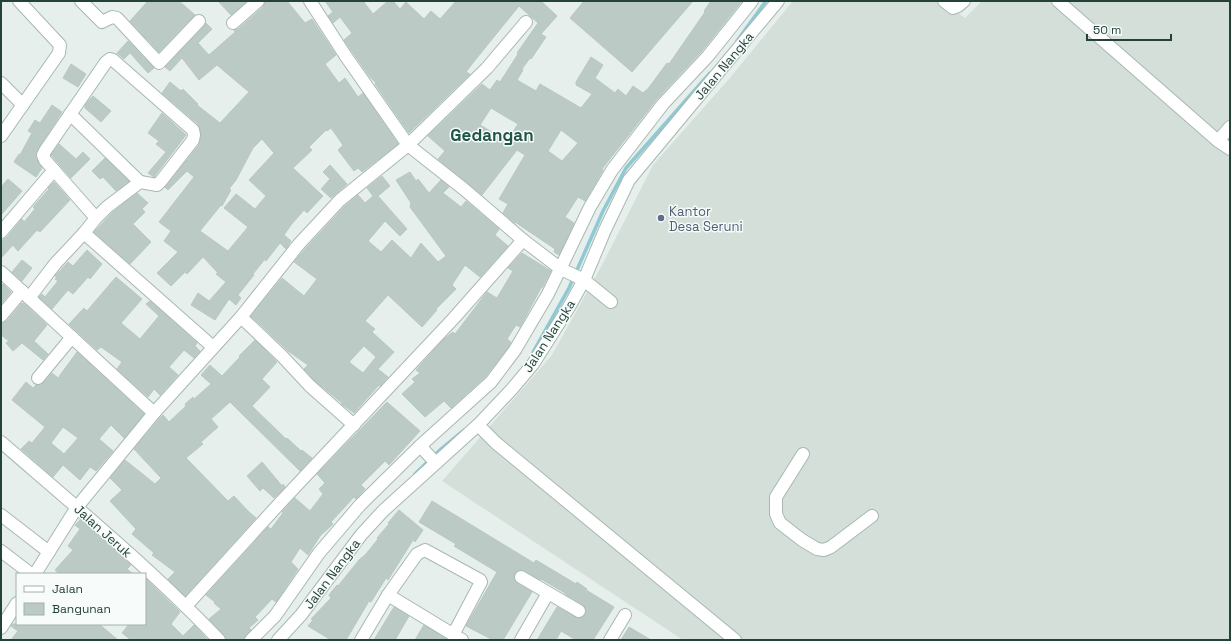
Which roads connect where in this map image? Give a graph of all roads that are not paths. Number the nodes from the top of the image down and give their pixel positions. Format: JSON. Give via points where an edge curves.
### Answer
{"nodes":[{"id":1,"x":19,"y":1,"type":"edge"},
{"id":2,"x":81,"y":1,"type":"edge"},
{"id":3,"x":258,"y":1,"type":"edge"},
{"id":4,"x":310,"y":1,"type":"edge"},
{"id":5,"x":778,"y":1,"type":"edge"},
{"id":6,"x":944,"y":1,"type":"edge"},
{"id":7,"x":964,"y":1,"type":"edge"},
{"id":8,"x":1058,"y":1,"type":"edge"},
{"id":9,"x":753,"y":2,"type":"edge"},
{"id":10,"x":765,"y":15,"type":"junction"},
{"id":11,"x":199,"y":20,"type":"dead end"},
{"id":12,"x":526,"y":22,"type":"dead end"},
{"id":13,"x":233,"y":23,"type":"dead end"},
{"id":14,"x":1,"y":83,"type":"edge"},
{"id":15,"x":23,"y":105,"type":"junction"},
{"id":16,"x":70,"y":114,"type":"junction"},
{"id":17,"x":1230,"y":127,"type":"edge"},
{"id":18,"x":1,"y":136,"type":"edge"},
{"id":19,"x":1218,"y":141,"type":"junction"},
{"id":20,"x":408,"y":145,"type":"junction"},
{"id":21,"x":1230,"y":149,"type":"edge"},
{"id":22,"x":54,"y":170,"type":"junction"},
{"id":23,"x":140,"y":182,"type":"junction"},
{"id":24,"x":96,"y":218,"type":"junction"},
{"id":25,"x":1,"y":232,"type":"edge"},
{"id":26,"x":84,"y":233,"type":"junction"},
{"id":27,"x":523,"y":240,"type":"junction"},
{"id":28,"x":1,"y":272,"type":"edge"},
{"id":29,"x":572,"y":274,"type":"junction"},
{"id":30,"x":25,"y":294,"type":"junction"},
{"id":31,"x":611,"y":302,"type":"dead end"},
{"id":32,"x":1,"y":316,"type":"edge"},
{"id":33,"x":241,"y":317,"type":"junction"},
{"id":34,"x":72,"y":338,"type":"junction"},
{"id":35,"x":213,"y":346,"type":"junction"},
{"id":36,"x":38,"y":378,"type":"dead end"},
{"id":37,"x":154,"y":413,"type":"junction"},
{"id":38,"x":354,"y":425,"type":"junction"},
{"id":39,"x":478,"y":425,"type":"junction"},
{"id":40,"x":1,"y":442,"type":"edge"},
{"id":41,"x":422,"y":447,"type":"junction"},
{"id":42,"x":803,"y":454,"type":"dead end"},
{"id":43,"x":434,"y":462,"type":"junction"},
{"id":44,"x":76,"y":507,"type":"junction"},
{"id":45,"x":1,"y":515,"type":"edge"},
{"id":46,"x":872,"y":516,"type":"dead end"},
{"id":47,"x":1,"y":551,"type":"edge"},
{"id":48,"x":49,"y":552,"type":"junction"},
{"id":49,"x":321,"y":554,"type":"junction"},
{"id":50,"x":335,"y":566,"type":"junction"},
{"id":51,"x":309,"y":570,"type":"junction"},
{"id":52,"x":30,"y":573,"type":"edge"},
{"id":53,"x":36,"y":573,"type":"edge"},
{"id":54,"x":521,"y":577,"type":"dead end"},
{"id":55,"x":324,"y":581,"type":"junction"},
{"id":56,"x":548,"y":593,"type":"junction"},
{"id":57,"x":388,"y":595,"type":"junction"},
{"id":58,"x":16,"y":603,"type":"edge"},
{"id":59,"x":186,"y":606,"type":"junction"},
{"id":60,"x":579,"y":611,"type":"dead end"},
{"id":61,"x":625,"y":615,"type":"dead end"},
{"id":62,"x":2,"y":622,"type":"edge"},
{"id":63,"x":457,"y":638,"type":"edge"},
{"id":64,"x":219,"y":640,"type":"edge"},
{"id":65,"x":251,"y":640,"type":"edge"},
{"id":66,"x":278,"y":640,"type":"edge"},
{"id":67,"x":361,"y":640,"type":"edge"},
{"id":68,"x":521,"y":640,"type":"edge"},
{"id":69,"x":610,"y":640,"type":"edge"},
{"id":70,"x":735,"y":640,"type":"edge"}],
"edges":[{"from":1,"to":15,"type":"street","via":[[60,45],[55,60]]},
{"from":2,"to":11,"type":"street","via":[[102,22],[112,17],[117,18],[159,63]]},
{"from":3,"to":13,"type":"street"},
{"from":4,"to":20,"type":"street","via":[[344,55]]},
{"from":5,"to":10,"type":"street","name":"Jalan Nangka"},
{"from":6,"to":7,"type":"street","via":[[954,8]]},
{"from":8,"to":19,"type":"street"},
{"from":9,"to":10,"type":"street"},
{"from":9,"to":29,"type":"street","via":[[663,104],[612,170],[590,207]]},
{"from":10,"to":29,"type":"street","name":"Jalan Nangka","via":[[629,180],[605,230]]},
{"from":12,"to":20,"type":"street","via":[[487,68]]},
{"from":14,"to":15,"type":"street"},
{"from":15,"to":18,"type":"street"},
{"from":16,"to":22,"type":"street","via":[[43,156]]},
{"from":16,"to":23,"type":"street"},
{"from":16,"to":23,"type":"street","via":[[110,59],[193,130],[193,140],[157,185]]},
{"from":17,"to":19,"type":"street"},
{"from":19,"to":21,"type":"street"},
{"from":20,"to":27,"type":"street"},
{"from":20,"to":33,"type":"street","via":[[340,200],[299,244]]},
{"from":22,"to":24,"type":"street"},
{"from":22,"to":25,"type":"street"},
{"from":23,"to":24,"type":"street"},
{"from":24,"to":26,"type":"street"},
{"from":26,"to":30,"type":"street"},
{"from":26,"to":35,"type":"street"},
{"from":27,"to":29,"type":"street"},
{"from":27,"to":38,"type":"street"},
{"from":28,"to":30,"type":"street"},
{"from":29,"to":31,"type":"street"},
{"from":29,"to":39,"type":"street","name":"Jalan Nangka","via":[[569,307],[533,364]]},
{"from":29,"to":41,"type":"street","via":[[548,294],[515,350],[491,382]]},
{"from":30,"to":32,"type":"street"},
{"from":30,"to":34,"type":"street"},
{"from":33,"to":35,"type":"street"},
{"from":33,"to":38,"type":"street","via":[[310,386]]},
{"from":34,"to":36,"type":"street"},
{"from":34,"to":37,"type":"street"},
{"from":35,"to":37,"type":"street"},
{"from":37,"to":44,"type":"street"},
{"from":38,"to":59,"type":"street"},
{"from":39,"to":43,"type":"street","name":"Jalan Nangka"},
{"from":39,"to":70,"type":"street","via":[[496,443]]},
{"from":40,"to":44,"type":"street","name":"Jalan Jeruk"},
{"from":41,"to":43,"type":"street"},
{"from":41,"to":49,"type":"street","via":[[360,505]]},
{"from":42,"to":46,"type":"street","via":[[776,497],[776,514],[780,523],[802,540],[824,550]]},
{"from":43,"to":50,"type":"street","name":"Jalan Nangka","via":[[383,511]]},
{"from":44,"to":48,"type":"street"},
{"from":44,"to":59,"type":"street","name":"Jalan Jeruk"},
{"from":45,"to":48,"type":"street"},
{"from":47,"to":52,"type":"street"},
{"from":48,"to":53,"type":"street"},
{"from":49,"to":50,"type":"street"},
{"from":49,"to":51,"type":"street"},
{"from":50,"to":55,"type":"street","name":"Jalan Nangka"},
{"from":51,"to":55,"type":"street"},
{"from":51,"to":65,"type":"street","via":[[275,616]]},
{"from":54,"to":56,"type":"street"},
{"from":55,"to":66,"type":"street","name":"Jalan Nangka","via":[[301,615]]},
{"from":56,"to":60,"type":"street"},
{"from":56,"to":68,"type":"street"},
{"from":57,"to":63,"type":"street"},
{"from":57,"to":63,"type":"street","via":[[417,554],[425,550],[480,580]]},
{"from":57,"to":67,"type":"street"},
{"from":58,"to":62,"type":"street"},
{"from":59,"to":64,"type":"street","name":"Jalan Jeruk"},
{"from":61,"to":69,"type":"street"}]}
